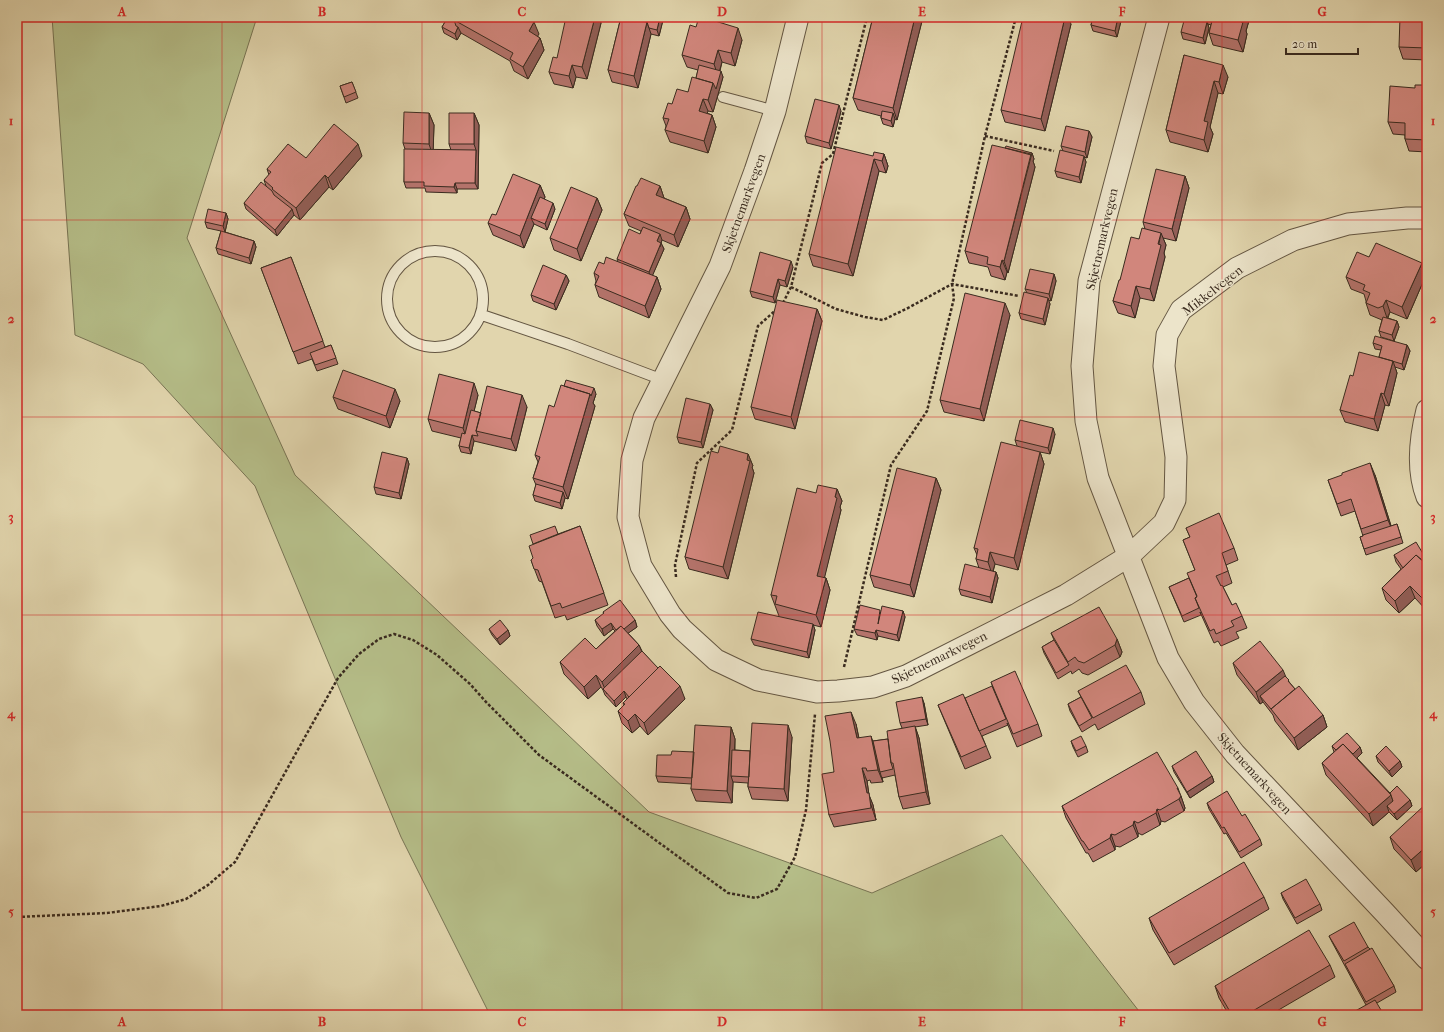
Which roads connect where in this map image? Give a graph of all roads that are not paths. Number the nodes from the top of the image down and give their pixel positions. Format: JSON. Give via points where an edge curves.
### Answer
{"nodes":[{"id":1,"x":798,"y":17,"type":"edge"},
{"id":2,"x":1158,"y":17,"type":"edge"},
{"id":3,"x":723,"y":97,"type":"dead end"},
{"id":4,"x":776,"y":111,"type":"junction"},
{"id":5,"x":1427,"y":218,"type":"edge"},
{"id":6,"x":482,"y":315,"type":"junction"},
{"id":7,"x":663,"y":380,"type":"junction"},
{"id":8,"x":1427,"y":410,"type":"edge"},
{"id":9,"x":1427,"y":497,"type":"edge"},
{"id":10,"x":1128,"y":556,"type":"junction"},
{"id":11,"x":1427,"y":959,"type":"edge"}],
"edges":[{"from":1,"to":4,"type":"street","name":"Skjetnemarkvegen"},
{"from":2,"to":10,"type":"street","name":"Skjetnemarkvegen","via":[[1089,281],[1082,366],[1086,421],[1098,478]]},
{"from":3,"to":4,"type":"lane"},
{"from":4,"to":7,"type":"street","name":"Skjetnemarkvegen","via":[[720,266]]},
{"from":5,"to":10,"type":"street","name":"Mikkelvegen","via":[[1348,224],[1293,240],[1237,268],[1181,310],[1167,335],[1164,366],[1176,457],[1175,500],[1164,523]]},
{"from":6,"to":6,"type":"lane","via":[[482,285],[476,272],[465,261],[452,254],[438,250],[423,252],[410,258],[396,270],[388,286],[388,310],[393,323],[402,335],[428,348],[441,348],[460,341],[475,327]]},
{"from":6,"to":7,"type":"lane"},
{"from":7,"to":10,"type":"street","name":"Skjetnemarkvegen","via":[[644,418],[632,460],[628,517],[642,566],[670,614],[682,629],[716,660],[758,680],[817,692],[873,687],[906,676],[1066,594]]},
{"from":8,"to":9,"type":"street","via":[[1421,434],[1420,460]]},
{"from":10,"to":11,"type":"street","name":"Skjetnemarkvegen","via":[[1168,658],[1194,702],[1235,754]]}]}
